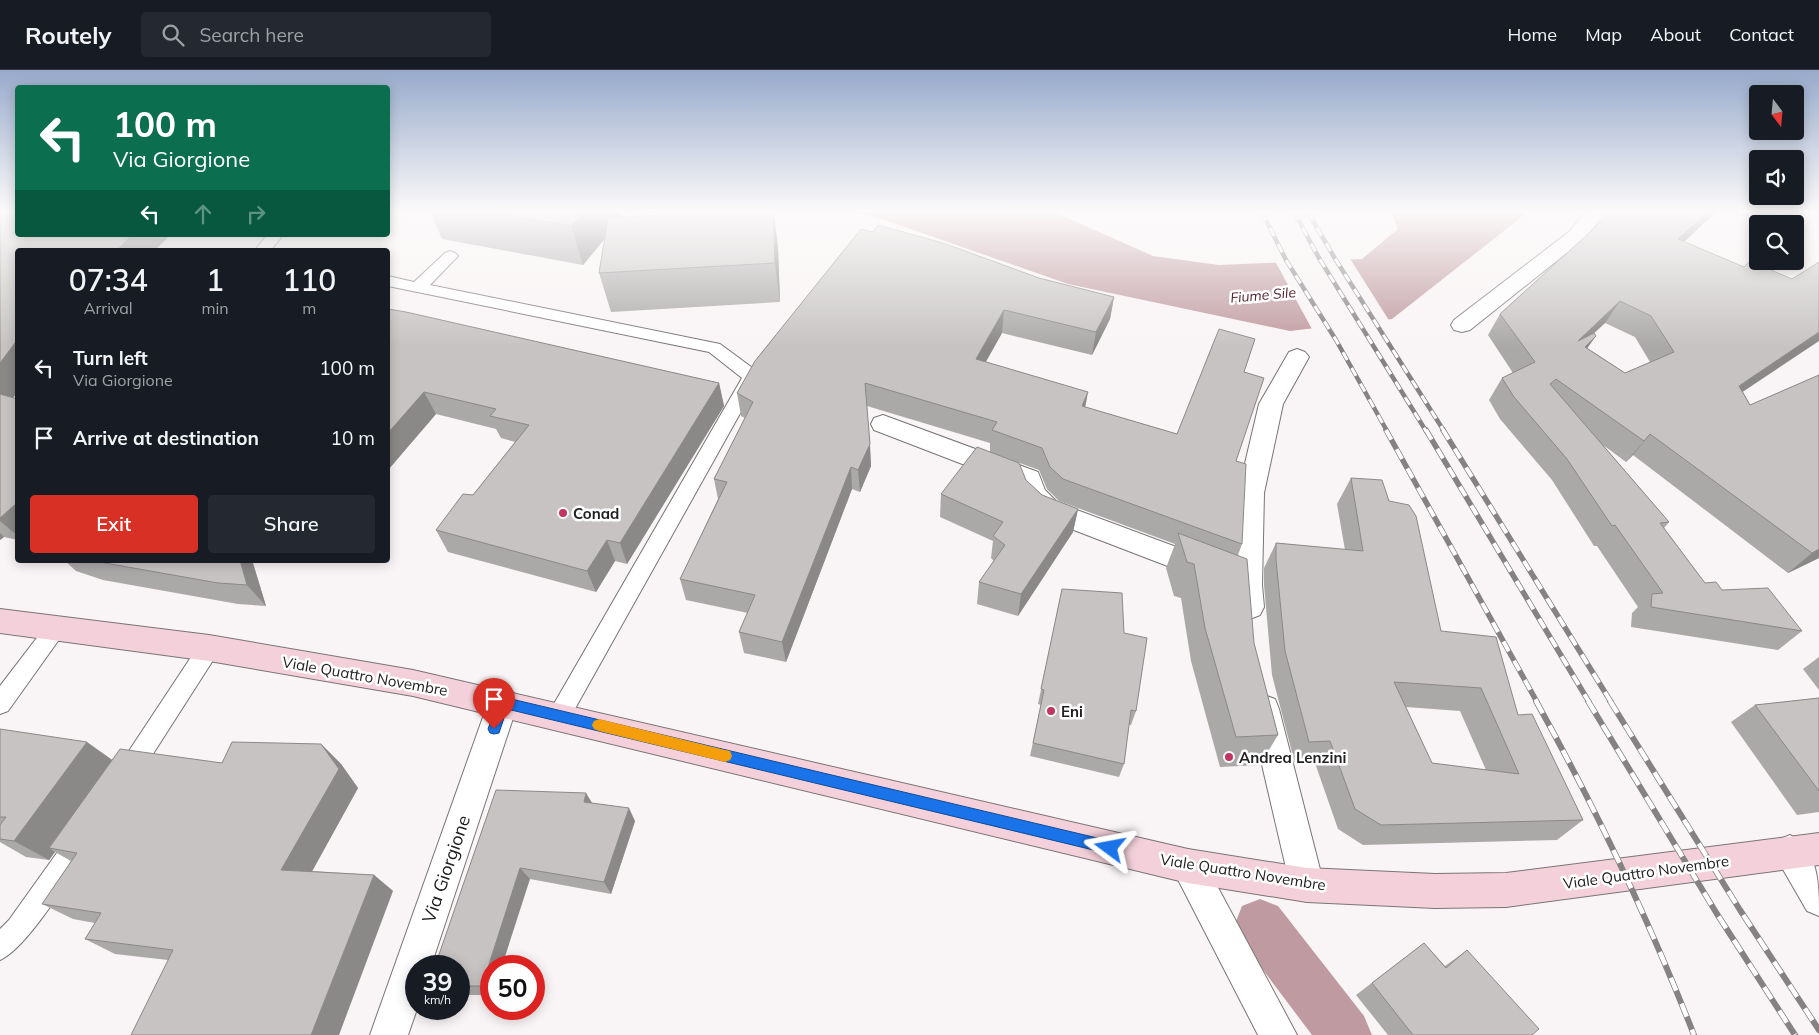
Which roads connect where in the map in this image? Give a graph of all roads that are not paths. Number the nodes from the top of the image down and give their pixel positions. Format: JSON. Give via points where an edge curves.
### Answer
{"nodes":[{"id":1,"x":449,"y":257,"type":"edge"},
{"id":2,"x":1548,"y":257,"type":"edge"},
{"id":3,"x":390,"y":281,"type":"edge"},
{"id":4,"x":418,"y":287,"type":"junction"},
{"id":5,"x":1462,"y":325,"type":"dead end"},
{"id":6,"x":1297,"y":357,"type":"dead end"},
{"id":7,"x":883,"y":424,"type":"dead end"},
{"id":8,"x":1248,"y":586,"type":"junction"},
{"id":9,"x":0,"y":621,"type":"edge"},
{"id":10,"x":56,"y":628,"type":"junction"},
{"id":11,"x":1252,"y":635,"type":"edge"},
{"id":12,"x":210,"y":648,"type":"junction"},
{"id":13,"x":1258,"y":684,"type":"edge"},
{"id":14,"x":503,"y":703,"type":"junction"},
{"id":15,"x":0,"y":704,"type":"edge"},
{"id":16,"x":559,"y":716,"type":"junction"},
{"id":17,"x":114,"y":793,"type":"edge"},
{"id":18,"x":97,"y":817,"type":"edge"},
{"id":19,"x":1804,"y":850,"type":"edge"},
{"id":20,"x":1188,"y":866,"type":"junction"},
{"id":21,"x":1307,"y":885,"type":"junction"},
{"id":22,"x":1819,"y":899,"type":"edge"},
{"id":23,"x":0,"y":947,"type":"edge"},
{"id":24,"x":389,"y":1035,"type":"edge"},
{"id":25,"x":1278,"y":1035,"type":"edge"}],
"edges":[{"from":1,"to":4,"type":"lane"},
{"from":2,"to":5,"type":"street"},
{"from":3,"to":4,"type":"lane"},
{"from":4,"to":16,"type":"lane","via":[[714,348],[752,376]]},
{"from":6,"to":8,"type":"street","via":[[1271,404],[1251,493]]},
{"from":7,"to":8,"type":"street","via":[[1029,479],[1033,495],[1049,510]]},
{"from":8,"to":11,"type":"street"},
{"from":9,"to":10,"type":"main road","name":"Viale Quattro Novembre"},
{"from":10,"to":12,"type":"main road","name":"Viale Quattro Novembre"},
{"from":10,"to":15,"type":"lane"},
{"from":12,"to":14,"type":"main road","name":"Viale Quattro Novembre"},
{"from":12,"to":17,"type":"lane"},
{"from":13,"to":21,"type":"street"},
{"from":14,"to":16,"type":"main road","name":"Viale Quattro Novembre"},
{"from":14,"to":24,"type":"street","name":"Via Giorgione"},
{"from":16,"to":20,"type":"main road","name":"Viale Quattro Novembre"},
{"from":18,"to":23,"type":"lane","via":[[18,929]]},
{"from":19,"to":21,"type":"main road","name":"Viale Quattro Novembre","via":[[1506,890],[1435,891]]},
{"from":19,"to":22,"type":"street"},
{"from":20,"to":21,"type":"main road","name":"Viale Quattro Novembre"},
{"from":20,"to":25,"type":"street"}]}
